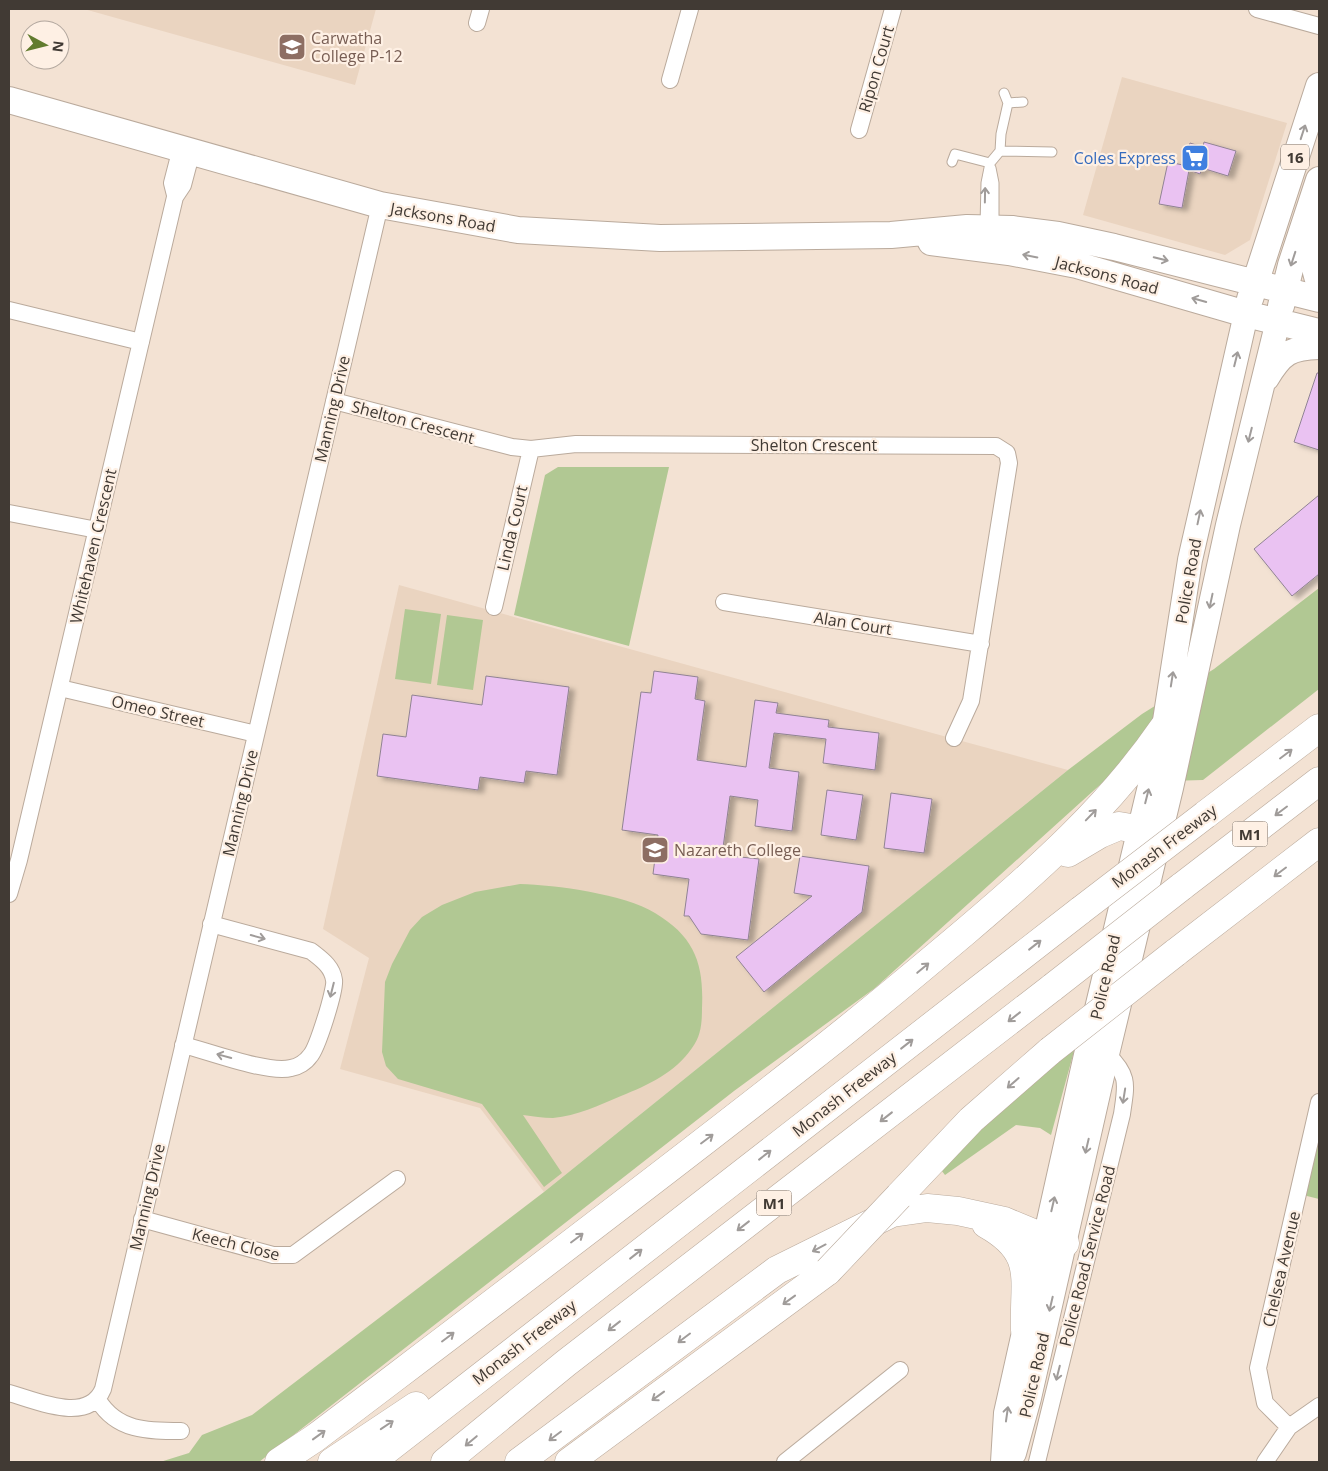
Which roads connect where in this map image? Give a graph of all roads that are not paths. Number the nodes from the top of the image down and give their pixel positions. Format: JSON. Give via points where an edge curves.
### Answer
{"nodes":[{"id":1,"x":690,"y":9,"type":"edge"},
{"id":2,"x":892,"y":9,"type":"edge"},
{"id":3,"x":1257,"y":9,"type":"edge"},
{"id":4,"x":1319,"y":26,"type":"edge"},
{"id":5,"x":670,"y":80,"type":"dead end"},
{"id":6,"x":1319,"y":86,"type":"edge"},
{"id":7,"x":1004,"y":93,"type":"dead end"},
{"id":8,"x":9,"y":100,"type":"edge"},
{"id":9,"x":1023,"y":102,"type":"dead end"},
{"id":10,"x":1008,"y":103,"type":"junction"},
{"id":11,"x":858,"y":130,"type":"dead end"},
{"id":12,"x":186,"y":150,"type":"junction"},
{"id":13,"x":1000,"y":151,"type":"junction"},
{"id":14,"x":1052,"y":152,"type":"dead end"},
{"id":15,"x":952,"y":162,"type":"dead end"},
{"id":16,"x":990,"y":163,"type":"junction"},
{"id":17,"x":1319,"y":180,"type":"edge"},
{"id":18,"x":380,"y":205,"type":"junction"},
{"id":19,"x":1319,"y":225,"type":"edge"},
{"id":20,"x":989,"y":229,"type":"junction"},
{"id":21,"x":891,"y":235,"type":"junction"},
{"id":22,"x":1255,"y":281,"type":"junction"},
{"id":23,"x":1319,"y":282,"type":"edge"},
{"id":24,"x":1285,"y":289,"type":"junction"},
{"id":25,"x":1319,"y":299,"type":"edge"},
{"id":26,"x":9,"y":310,"type":"edge"},
{"id":27,"x":1246,"y":314,"type":"junction"},
{"id":28,"x":1278,"y":321,"type":"junction"},
{"id":29,"x":1319,"y":332,"type":"edge"},
{"id":30,"x":141,"y":342,"type":"junction"},
{"id":31,"x":1319,"y":347,"type":"edge"},
{"id":32,"x":1261,"y":388,"type":"junction"},
{"id":33,"x":334,"y":401,"type":"junction"},
{"id":34,"x":531,"y":449,"type":"junction"},
{"id":35,"x":9,"y":513,"type":"edge"},
{"id":36,"x":1228,"y":525,"type":"junction"},
{"id":37,"x":97,"y":530,"type":"junction"},
{"id":38,"x":1190,"y":560,"type":"junction"},
{"id":39,"x":724,"y":602,"type":"dead end"},
{"id":40,"x":494,"y":607,"type":"dead end"},
{"id":41,"x":981,"y":644,"type":"junction"},
{"id":42,"x":60,"y":688,"type":"junction"},
{"id":43,"x":1164,"y":727,"type":"junction"},
{"id":44,"x":1319,"y":728,"type":"edge"},
{"id":45,"x":256,"y":734,"type":"junction"},
{"id":46,"x":954,"y":738,"type":"dead end"},
{"id":47,"x":1319,"y":781,"type":"edge"},
{"id":48,"x":1150,"y":831,"type":"junction"},
{"id":49,"x":1319,"y":842,"type":"edge"},
{"id":50,"x":1032,"y":875,"type":"junction"},
{"id":51,"x":9,"y":894,"type":"edge"},
{"id":52,"x":211,"y":924,"type":"junction"},
{"id":53,"x":183,"y":1045,"type":"junction"},
{"id":54,"x":1107,"y":1054,"type":"junction"},
{"id":55,"x":1080,"y":1082,"type":"junction"},
{"id":56,"x":1319,"y":1102,"type":"edge"},
{"id":57,"x":397,"y":1179,"type":"dead end"},
{"id":58,"x":958,"y":1211,"type":"junction"},
{"id":59,"x":142,"y":1219,"type":"junction"},
{"id":60,"x":1055,"y":1241,"type":"junction"},
{"id":61,"x":598,"y":1284,"type":"junction"},
{"id":62,"x":1025,"y":1330,"type":"junction"},
{"id":63,"x":900,"y":1370,"type":"dead end"},
{"id":64,"x":9,"y":1393,"type":"edge"},
{"id":65,"x":98,"y":1400,"type":"junction"},
{"id":66,"x":1319,"y":1406,"type":"edge"},
{"id":67,"x":1289,"y":1427,"type":"junction"},
{"id":68,"x":181,"y":1432,"type":"dead end"},
{"id":69,"x":278,"y":1462,"type":"edge"},
{"id":70,"x":332,"y":1462,"type":"edge"},
{"id":71,"x":371,"y":1462,"type":"edge"},
{"id":72,"x":445,"y":1462,"type":"edge"},
{"id":73,"x":520,"y":1462,"type":"edge"},
{"id":74,"x":569,"y":1462,"type":"edge"},
{"id":75,"x":784,"y":1462,"type":"edge"},
{"id":76,"x":1003,"y":1462,"type":"edge"},
{"id":77,"x":1012,"y":1462,"type":"edge"},
{"id":78,"x":1037,"y":1462,"type":"edge"},
{"id":79,"x":1264,"y":1462,"type":"edge"}],
"edges":[{"from":1,"to":5,"type":"street"},
{"from":2,"to":11,"type":"street","name":"Ripon Court"},
{"from":3,"to":4,"type":"street"},
{"from":22,"to":6,"type":"main road","name":"Police Road","number":"16","one_way":true},
{"from":7,"to":10,"type":"lane"},
{"from":8,"to":12,"type":"main road","name":"Jacksons Road"},
{"from":9,"to":10,"type":"lane"},
{"from":10,"to":13,"type":"lane"},
{"from":12,"to":18,"type":"main road","name":"Jacksons Road"},
{"from":12,"to":30,"type":"street","name":"Whitehaven Crescent","via":[[183,185],[175,197]]},
{"from":13,"to":14,"type":"lane"},
{"from":13,"to":16,"type":"lane"},
{"from":15,"to":16,"type":"lane","via":[[954,154]]},
{"from":16,"to":20,"type":"lane","via":[[986,183]]},
{"from":17,"to":24,"type":"main road","name":"Police Road","number":"16","one_way":true},
{"from":18,"to":21,"type":"main road","name":"Jacksons Road","via":[[518,230],[660,238]]},
{"from":18,"to":33,"type":"street","name":"Manning Drive"},
{"from":19,"to":23,"type":"main road","via":[[1315,246]]},
{"from":20,"to":21,"type":"main road","name":"Jacksons Road"},
{"from":20,"to":22,"type":"main road","name":"Jacksons Road","one_way":true,"via":[[1058,235]]},
{"from":27,"to":21,"type":"main road","name":"Jacksons Road","one_way":true,"via":[[1077,265]]},
{"from":22,"to":24,"type":"main road","name":"Jacksons Road"},
{"from":22,"to":27,"type":"main road","name":"Police Road","number":"16"},
{"from":24,"to":25,"type":"main road","name":"Jacksons Road"},
{"from":24,"to":28,"type":"main road","name":"Police Road","number":"16"},
{"from":26,"to":30,"type":"street"},
{"from":27,"to":28,"type":"main road","name":"Jacksons Road"},
{"from":38,"to":27,"type":"main road","name":"Police Road","number":"16","one_way":true},
{"from":28,"to":29,"type":"main road","name":"Jacksons Road"},
{"from":28,"to":32,"type":"main road","name":"Police Road","number":"16"},
{"from":30,"to":37,"type":"street","name":"Whitehaven Crescent"},
{"from":31,"to":32,"type":"main road","via":[[1302,348],[1278,360]]},
{"from":32,"to":36,"type":"main road","name":"Police Road","number":"16","one_way":true},
{"from":33,"to":34,"type":"street","name":"Shelton Crescent","via":[[500,445]]},
{"from":33,"to":45,"type":"street","name":"Manning Drive"},
{"from":34,"to":40,"type":"street","name":"Linda Court"},
{"from":34,"to":41,"type":"street","name":"Shelton Crescent","via":[[576,444],[996,446],[1007,453],[1009,463]]},
{"from":35,"to":37,"type":"street"},
{"from":36,"to":38,"type":"main road","via":[[1213,549],[1205,575],[1195,574]]},
{"from":36,"to":48,"type":"main road","name":"Police Road","number":"16","one_way":true},
{"from":37,"to":42,"type":"street","name":"Whitehaven Crescent"},
{"from":43,"to":38,"type":"main road","name":"Police Road","number":"16","one_way":true},
{"from":39,"to":41,"type":"street","name":"Alan Court"},
{"from":41,"to":46,"type":"street","name":"Shelton Crescent","via":[[972,701]]},
{"from":42,"to":45,"type":"street","name":"Omeo Street"},
{"from":42,"to":51,"type":"street","name":"Whitehaven Crescent"},
{"from":48,"to":43,"type":"main road","name":"Police Road","number":"16","one_way":true},
{"from":50,"to":43,"type":"highway","one_way":true,"via":[[1116,790]]},
{"from":61,"to":44,"type":"highway","name":"Monash Freeway","number":"M1","one_way":true,"bridge":true},
{"from":45,"to":52,"type":"street","name":"Manning Drive"},
{"from":47,"to":72,"type":"highway","number":"M1","one_way":true,"bridge":true,"via":[[566,1363]]},
{"from":48,"to":50,"type":"highway","via":[[1119,826]]},
{"from":48,"to":54,"type":"main road","name":"Police Road","number":"16"},
{"from":48,"to":55,"type":"main road","name":"Police Road","number":"16"},
{"from":49,"to":74,"type":"highway","one_way":true,"bridge":true,"via":[[1050,1051],[971,1120],[828,1271]]},
{"from":69,"to":50,"type":"highway","one_way":true,"via":[[315,1438],[753,1104],[886,999]]},
{"from":52,"to":53,"type":"street","name":"Manning Drive"},
{"from":52,"to":53,"type":"street","one_way":true,"via":[[311,951],[325,961],[334,986],[316,1047],[307,1060],[293,1068],[274,1069]]},
{"from":53,"to":59,"type":"street","name":"Manning Drive"},
{"from":54,"to":55,"type":"lane","name":"Police Road","via":[[1094,1059]]},
{"from":54,"to":60,"type":"main road","name":"Police Road","number":"16","one_way":true},
{"from":54,"to":78,"type":"street","name":"Police Road Service Road","one_way":true,"via":[[1120,1066],[1126,1082],[1122,1114]]},
{"from":60,"to":55,"type":"main road","name":"Police Road","number":"16","one_way":true},
{"from":56,"to":67,"type":"street","name":"Chelsea Avenue","via":[[1258,1368],[1265,1403]]},
{"from":57,"to":59,"type":"street","name":"Keech Close","via":[[292,1255],[273,1255]]},
{"from":58,"to":60,"type":"highway","via":[[1004,1221]]},
{"from":58,"to":62,"type":"highway","via":[[988,1224],[1009,1240],[1023,1259]]},
{"from":58,"to":73,"type":"highway","one_way":true,"via":[[927,1208],[892,1213],[777,1270]]},
{"from":59,"to":65,"type":"street","name":"Manning Drive","via":[[107,1375]]},
{"from":60,"to":62,"type":"main road","name":"Police Road","number":"16"},
{"from":60,"to":77,"type":"main road","name":"Police Road","number":"16","one_way":true,"via":[[1029,1398]]},
{"from":70,"to":61,"type":"highway","one_way":true},
{"from":61,"to":71,"type":"highway","name":"Monash Freeway","number":"M1"},
{"from":76,"to":62,"type":"main road","name":"Police Road","number":"16","one_way":true,"via":[[1006,1413]]},
{"from":63,"to":75,"type":"street"},
{"from":64,"to":65,"type":"street","via":[[60,1407],[85,1407]]},
{"from":65,"to":68,"type":"street","via":[[106,1414],[124,1424],[154,1431]]},
{"from":66,"to":67,"type":"street"},
{"from":67,"to":79,"type":"street"}]}
